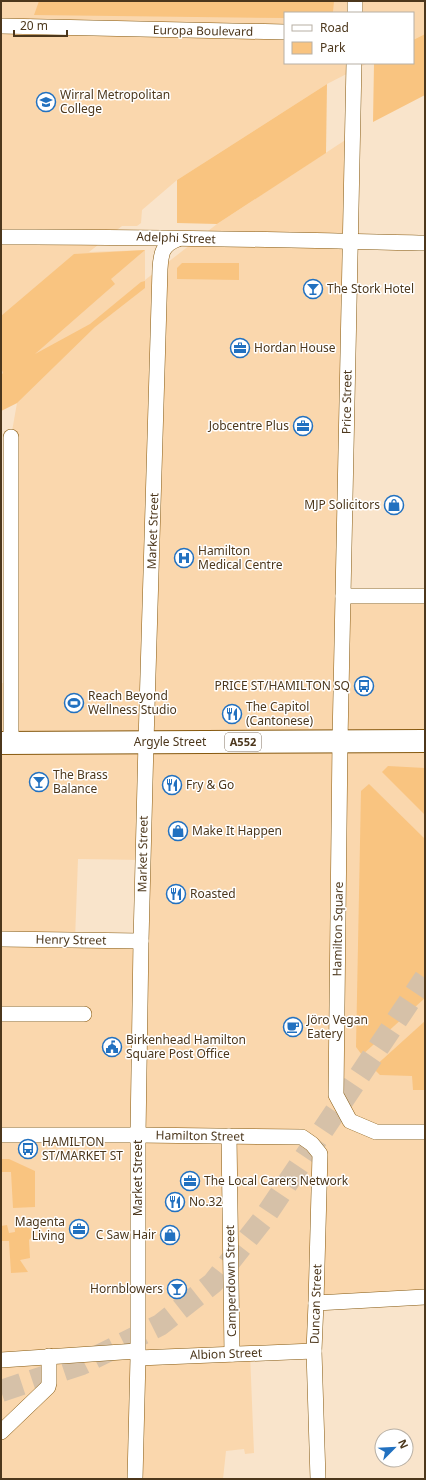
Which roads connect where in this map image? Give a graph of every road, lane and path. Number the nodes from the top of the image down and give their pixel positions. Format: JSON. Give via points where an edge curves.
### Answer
{"nodes":[{"id":1,"x":355,"y":1,"type":"edge"},
{"id":2,"x":355,"y":12,"type":"edge"},
{"id":3,"x":1,"y":26,"type":"edge"},
{"id":4,"x":284,"y":32,"type":"edge"},
{"id":5,"x":354,"y":67,"type":"edge"},
{"id":6,"x":1,"y":237,"type":"edge"},
{"id":7,"x":178,"y":239,"type":"junction"},
{"id":8,"x":350,"y":241,"type":"junction"},
{"id":9,"x":425,"y":243,"type":"edge"},
{"id":10,"x":11,"y":437,"type":"dead end"},
{"id":11,"x":343,"y":596,"type":"junction"},
{"id":12,"x":425,"y":596,"type":"edge"},
{"id":13,"x":340,"y":741,"type":"junction"},
{"id":14,"x":425,"y":741,"type":"edge"},
{"id":15,"x":146,"y":742,"type":"junction"},
{"id":16,"x":6,"y":743,"type":"edge"},
{"id":17,"x":1,"y":939,"type":"edge"},
{"id":18,"x":141,"y":941,"type":"junction"},
{"id":19,"x":1,"y":1014,"type":"edge"},
{"id":20,"x":84,"y":1014,"type":"dead end"},
{"id":21,"x":425,"y":1132,"type":"edge"},
{"id":22,"x":1,"y":1135,"type":"edge"},
{"id":23,"x":138,"y":1135,"type":"junction"},
{"id":24,"x":229,"y":1136,"type":"junction"},
{"id":25,"x":302,"y":1137,"type":"joint"},
{"id":26,"x":425,"y":1297,"type":"edge"},
{"id":27,"x":316,"y":1303,"type":"junction"},
{"id":28,"x":314,"y":1351,"type":"junction"},
{"id":29,"x":137,"y":1354,"type":"junction"},
{"id":30,"x":232,"y":1354,"type":"junction"},
{"id":31,"x":49,"y":1356,"type":"junction"},
{"id":32,"x":1,"y":1360,"type":"edge"},
{"id":33,"x":1,"y":1432,"type":"edge"},
{"id":34,"x":135,"y":1479,"type":"edge"},
{"id":35,"x":318,"y":1479,"type":"edge"}],
"edges":[{"from":1,"to":2,"type":"street"},
{"from":3,"to":4,"type":"street","name":"Europa Boulevard"},
{"from":5,"to":8,"type":"street","name":"Price Street"},
{"from":6,"to":7,"type":"street","name":"Adelphi Street","via":[[125,236]]},
{"from":7,"to":8,"type":"street","name":"Adelphi Street"},
{"from":7,"to":15,"type":"street","name":"Market Street","via":[[169,242],[165,247],[161,254],[160,269]]},
{"from":8,"to":9,"type":"street","name":"Adelphi Street"},
{"from":8,"to":11,"type":"street","name":"Price Street"},
{"from":10,"to":16,"type":"street"},
{"from":11,"to":12,"type":"street"},
{"from":11,"to":13,"type":"street","name":"Price Street"},
{"from":13,"to":14,"type":"main road","number":"A552"},
{"from":13,"to":15,"type":"main road","name":"Argyle Street","number":"A552"},
{"from":13,"to":21,"type":"street","name":"Hamilton Square","via":[[336,1095],[350,1121],[369,1130]]},
{"from":15,"to":16,"type":"main road","name":"Argyle Street","number":"A552"},
{"from":15,"to":18,"type":"street","name":"Market Street"},
{"from":17,"to":18,"type":"street","name":"Henry Street"},
{"from":18,"to":23,"type":"street","name":"Market Street"},
{"from":19,"to":20,"type":"street"},
{"from":22,"to":23,"type":"street","name":"Hamilton Street"},
{"from":23,"to":24,"type":"street","name":"Hamilton Street"},
{"from":23,"to":29,"type":"street","name":"Market Street"},
{"from":24,"to":25,"type":"street","name":"Hamilton Street"},
{"from":24,"to":30,"type":"street","name":"Camperdown Street"},
{"from":25,"to":27,"type":"street","name":"Duncan Street","via":[[320,1154]]},
{"from":26,"to":27,"type":"street"},
{"from":27,"to":28,"type":"street","name":"Duncan Street"},
{"from":28,"to":30,"type":"street","name":"Albion Street"},
{"from":28,"to":35,"type":"street","name":"Duncan Street"},
{"from":29,"to":30,"type":"street","name":"Albion Street"},
{"from":29,"to":31,"type":"street","name":"Albion Street"},
{"from":29,"to":34,"type":"street","name":"Market Street"},
{"from":31,"to":32,"type":"street","name":"Albion Street"},
{"from":31,"to":33,"type":"street","via":[[48,1387]]}]}
